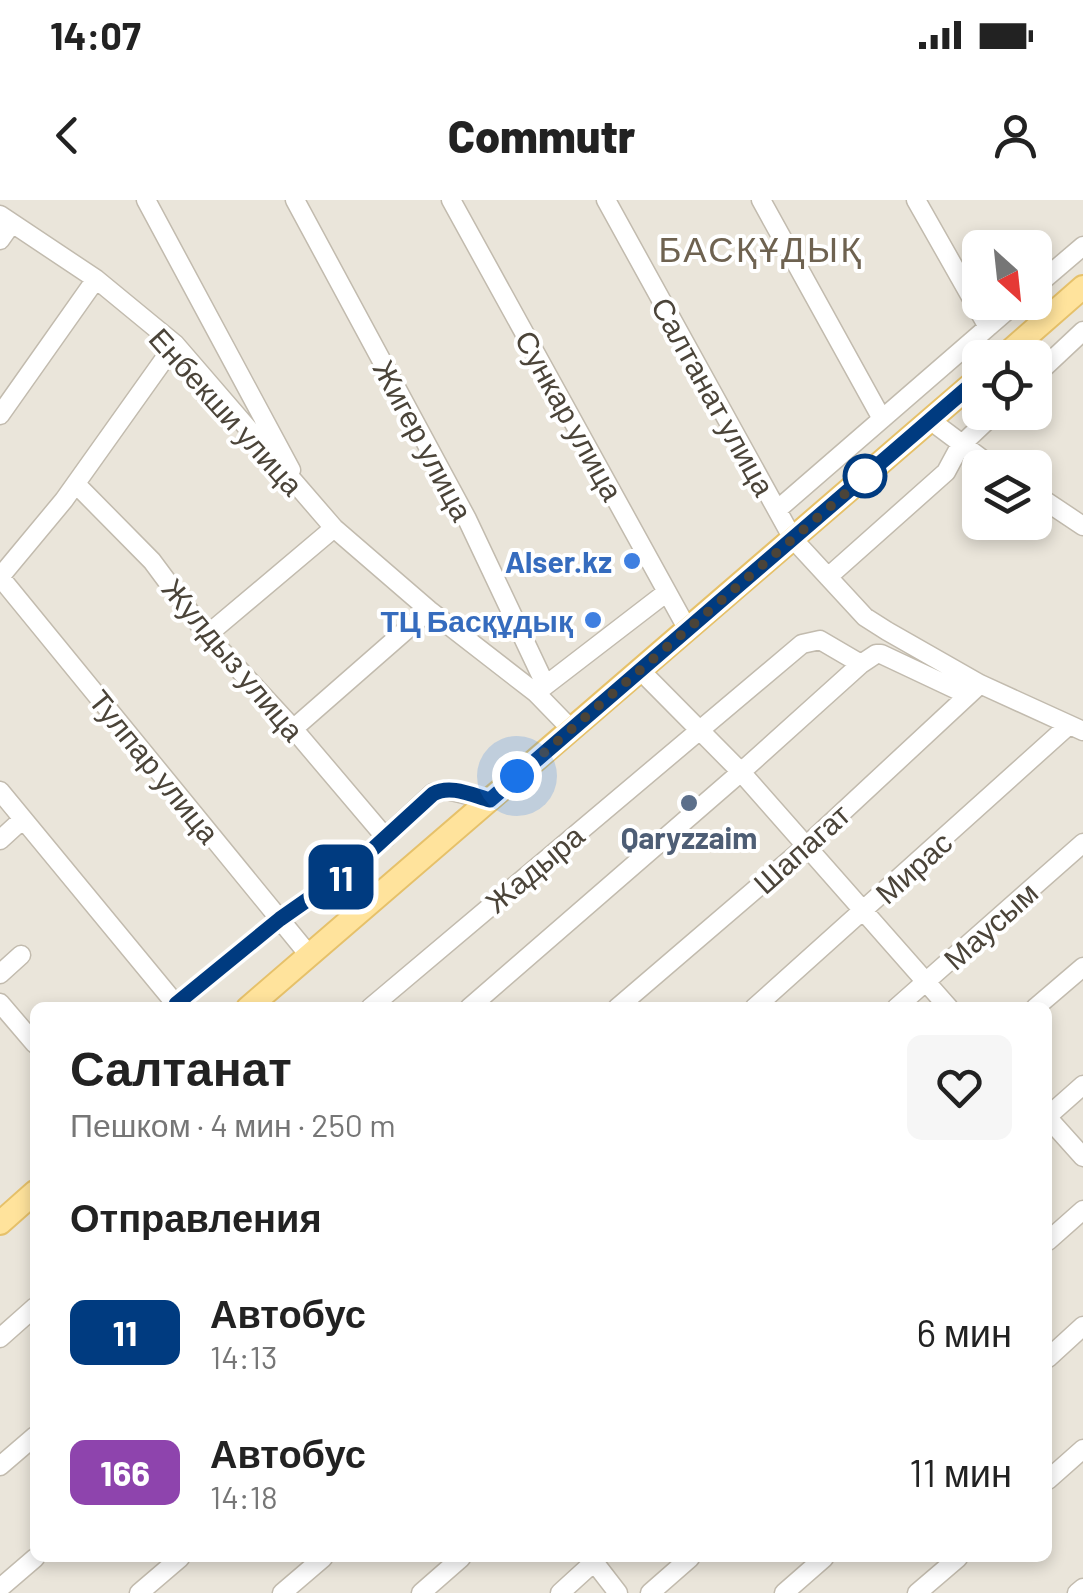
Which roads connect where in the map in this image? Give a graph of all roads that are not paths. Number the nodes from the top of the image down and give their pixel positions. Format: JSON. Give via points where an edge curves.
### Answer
{"nodes":[{"id":1,"x":146,"y":200,"type":"edge"},
{"id":2,"x":295,"y":200,"type":"edge"},
{"id":3,"x":451,"y":200,"type":"edge"},
{"id":4,"x":606,"y":200,"type":"edge"},
{"id":5,"x":761,"y":200,"type":"edge"},
{"id":6,"x":916,"y":200,"type":"edge"},
{"id":7,"x":6,"y":219,"type":"edge"},
{"id":8,"x":0,"y":240,"type":"edge"},
{"id":9,"x":1083,"y":246,"type":"edge"},
{"id":10,"x":1052,"y":272,"type":"edge"},
{"id":11,"x":96,"y":279,"type":"junction"},
{"id":12,"x":1083,"y":288,"type":"edge"},
{"id":13,"x":997,"y":320,"type":"edge"},
{"id":14,"x":988,"y":328,"type":"junction"},
{"id":15,"x":1083,"y":331,"type":"edge"},
{"id":16,"x":1023,"y":340,"type":"edge"},
{"id":17,"x":175,"y":344,"type":"junction"},
{"id":18,"x":1052,"y":360,"type":"edge"},
{"id":19,"x":962,"y":392,"type":"edge"},
{"id":20,"x":0,"y":416,"type":"edge"},
{"id":21,"x":882,"y":418,"type":"junction"},
{"id":22,"x":930,"y":420,"type":"junction"},
{"id":23,"x":977,"y":430,"type":"edge"},
{"id":24,"x":960,"y":446,"type":"junction"},
{"id":25,"x":966,"y":450,"type":"edge"},
{"id":26,"x":76,"y":484,"type":"junction"},
{"id":27,"x":308,"y":502,"type":"junction"},
{"id":28,"x":1052,"y":505,"type":"edge"},
{"id":29,"x":777,"y":510,"type":"junction"},
{"id":30,"x":1083,"y":526,"type":"edge"},
{"id":31,"x":334,"y":528,"type":"junction"},
{"id":32,"x":793,"y":539,"type":"junction"},
{"id":33,"x":0,"y":577,"type":"edge"},
{"id":34,"x":828,"y":577,"type":"junction"},
{"id":35,"x":667,"y":592,"type":"junction"},
{"id":36,"x":429,"y":610,"type":"junction"},
{"id":37,"x":688,"y":630,"type":"junction"},
{"id":38,"x":206,"y":636,"type":"junction"},
{"id":39,"x":861,"y":664,"type":"junction"},
{"id":40,"x":641,"y":671,"type":"junction"},
{"id":41,"x":540,"y":689,"type":"junction"},
{"id":42,"x":974,"y":690,"type":"junction"},
{"id":43,"x":294,"y":728,"type":"junction"},
{"id":44,"x":1076,"y":728,"type":"edge"},
{"id":45,"x":571,"y":729,"type":"junction"},
{"id":46,"x":698,"y":730,"type":"junction"},
{"id":47,"x":741,"y":772,"type":"junction"},
{"id":48,"x":0,"y":791,"type":"edge"},
{"id":49,"x":490,"y":800,"type":"junction"},
{"id":50,"x":23,"y":819,"type":"junction"},
{"id":51,"x":386,"y":838,"type":"junction"},
{"id":52,"x":0,"y":840,"type":"edge"},
{"id":53,"x":1083,"y":842,"type":"edge"},
{"id":54,"x":806,"y":846,"type":"junction"},
{"id":55,"x":864,"y":912,"type":"junction"},
{"id":56,"x":280,"y":919,"type":"junction"},
{"id":57,"x":20,"y":955,"type":"dead end"},
{"id":58,"x":309,"y":955,"type":"junction"},
{"id":59,"x":1083,"y":967,"type":"edge"},
{"id":60,"x":0,"y":974,"type":"edge"},
{"id":61,"x":926,"y":982,"type":"junction"},
{"id":62,"x":175,"y":1002,"type":"edge"},
{"id":63,"x":183,"y":1002,"type":"edge"},
{"id":64,"x":255,"y":1002,"type":"edge"},
{"id":65,"x":377,"y":1002,"type":"edge"},
{"id":66,"x":476,"y":1002,"type":"edge"},
{"id":67,"x":624,"y":1002,"type":"edge"},
{"id":68,"x":761,"y":1002,"type":"edge"},
{"id":69,"x":903,"y":1002,"type":"edge"},
{"id":70,"x":944,"y":1002,"type":"edge"},
{"id":71,"x":1042,"y":1002,"type":"edge"},
{"id":72,"x":0,"y":1003,"type":"edge"},
{"id":73,"x":6,"y":1024,"type":"edge"},
{"id":74,"x":30,"y":1041,"type":"edge"},
{"id":75,"x":1083,"y":1085,"type":"edge"},
{"id":76,"x":1052,"y":1113,"type":"edge"},
{"id":77,"x":1052,"y":1121,"type":"edge"},
{"id":78,"x":1083,"y":1156,"type":"edge"},
{"id":79,"x":30,"y":1196,"type":"edge"},
{"id":80,"x":1083,"y":1210,"type":"edge"},
{"id":81,"x":0,"y":1223,"type":"edge"},
{"id":82,"x":1052,"y":1237,"type":"edge"},
{"id":83,"x":30,"y":1311,"type":"edge"},
{"id":84,"x":1083,"y":1326,"type":"edge"},
{"id":85,"x":0,"y":1338,"type":"edge"},
{"id":86,"x":1052,"y":1354,"type":"edge"},
{"id":87,"x":30,"y":1440,"type":"edge"},
{"id":88,"x":1083,"y":1450,"type":"edge"},
{"id":89,"x":0,"y":1466,"type":"edge"},
{"id":90,"x":1052,"y":1477,"type":"edge"},
{"id":91,"x":30,"y":1562,"type":"edge"},
{"id":92,"x":175,"y":1562,"type":"edge"},
{"id":93,"x":317,"y":1562,"type":"edge"},
{"id":94,"x":457,"y":1562,"type":"edge"},
{"id":95,"x":590,"y":1562,"type":"edge"},
{"id":96,"x":594,"y":1562,"type":"edge"},
{"id":97,"x":685,"y":1562,"type":"edge"},
{"id":98,"x":819,"y":1562,"type":"edge"},
{"id":99,"x":953,"y":1562,"type":"edge"},
{"id":100,"x":0,"y":1588,"type":"edge"},
{"id":101,"x":140,"y":1593,"type":"edge"},
{"id":102,"x":282,"y":1593,"type":"edge"},
{"id":103,"x":422,"y":1593,"type":"edge"},
{"id":104,"x":560,"y":1593,"type":"edge"},
{"id":105,"x":618,"y":1593,"type":"edge"},
{"id":106,"x":650,"y":1593,"type":"edge"},
{"id":107,"x":784,"y":1593,"type":"edge"},
{"id":108,"x":917,"y":1593,"type":"edge"}],
"edges":[{"from":1,"to":27,"type":"street","name":"Енбекши улица"},
{"from":2,"to":41,"type":"street","name":"Жигер улица","via":[[468,518]]},
{"from":3,"to":35,"type":"street","name":"Сункар улица"},
{"from":4,"to":29,"type":"street","name":"Салтанат улица"},
{"from":5,"to":21,"type":"street"},
{"from":6,"to":14,"type":"street"},
{"from":7,"to":8,"type":"street"},
{"from":7,"to":11,"type":"street","name":"Енбекши улица"},
{"from":9,"to":10,"type":"street"},
{"from":11,"to":17,"type":"street","name":"Енбекши улица"},
{"from":11,"to":20,"type":"street"},
{"from":12,"to":16,"type":"main road"},
{"from":13,"to":14,"type":"street"},
{"from":14,"to":21,"type":"street"},
{"from":15,"to":18,"type":"street"},
{"from":17,"to":26,"type":"street"},
{"from":17,"to":27,"type":"street","name":"Енбекши улица"},
{"from":19,"to":22,"type":"main road"},
{"from":21,"to":29,"type":"street"},
{"from":22,"to":24,"type":"street"},
{"from":22,"to":32,"type":"main road"},
{"from":23,"to":24,"type":"street"},
{"from":24,"to":25,"type":"street"},
{"from":24,"to":34,"type":"street","via":[[946,472]]},
{"from":26,"to":33,"type":"street"},
{"from":26,"to":38,"type":"street","name":"Жулдыз улица","via":[[152,562]]},
{"from":27,"to":31,"type":"street","name":"Енбекши улица"},
{"from":28,"to":30,"type":"street"},
{"from":29,"to":32,"type":"street","name":"Салтанат улица"},
{"from":31,"to":36,"type":"street","name":"Енбекши улица"},
{"from":31,"to":38,"type":"street"},
{"from":32,"to":34,"type":"street"},
{"from":32,"to":37,"type":"main road"},
{"from":33,"to":56,"type":"street","name":"Тулпар улица"},
{"from":34,"to":42,"type":"street","via":[[865,616]]},
{"from":35,"to":37,"type":"street","name":"Сункар улица"},
{"from":35,"to":41,"type":"street"},
{"from":36,"to":41,"type":"street","name":"Енбекши улица"},
{"from":36,"to":43,"type":"street"},
{"from":37,"to":40,"type":"main road"},
{"from":38,"to":43,"type":"street","name":"Жулдыз улица"},
{"from":39,"to":42,"type":"street","via":[[882,654]]},
{"from":39,"to":46,"type":"street","name":"Жадыра","via":[[820,640],[802,644]]},
{"from":39,"to":47,"type":"street"},
{"from":40,"to":45,"type":"main road"},
{"from":40,"to":46,"type":"street"},
{"from":41,"to":45,"type":"street","name":"Енбекши улица"},
{"from":42,"to":44,"type":"street"},
{"from":42,"to":54,"type":"street","name":"Шапагат"},
{"from":43,"to":51,"type":"street","name":"Жулдыз улица"},
{"from":44,"to":55,"type":"street","name":"Мирас"},
{"from":45,"to":49,"type":"main road"},
{"from":46,"to":47,"type":"street"},
{"from":46,"to":65,"type":"street","name":"Жадыра"},
{"from":47,"to":54,"type":"street"},
{"from":47,"to":66,"type":"street"},
{"from":48,"to":50,"type":"street"},
{"from":49,"to":51,"type":"street","via":[[441,789]]},
{"from":49,"to":58,"type":"main road"},
{"from":50,"to":52,"type":"street"},
{"from":50,"to":62,"type":"street"},
{"from":51,"to":56,"type":"street"},
{"from":53,"to":61,"type":"street","name":"Маусым"},
{"from":54,"to":55,"type":"street"},
{"from":54,"to":67,"type":"street","name":"Шапагат"},
{"from":55,"to":61,"type":"street"},
{"from":55,"to":68,"type":"street","name":"Мирас"},
{"from":56,"to":58,"type":"street","name":"Тулпар улица"},
{"from":56,"to":63,"type":"street"},
{"from":57,"to":60,"type":"street"},
{"from":58,"to":64,"type":"main road"},
{"from":59,"to":71,"type":"street"},
{"from":61,"to":69,"type":"street","name":"Маусым"},
{"from":61,"to":70,"type":"street"},
{"from":72,"to":73,"type":"street"},
{"from":73,"to":74,"type":"street"},
{"from":75,"to":76,"type":"street"},
{"from":77,"to":78,"type":"street"},
{"from":79,"to":81,"type":"main road"},
{"from":80,"to":82,"type":"street"},
{"from":83,"to":85,"type":"street"},
{"from":84,"to":86,"type":"street"},
{"from":87,"to":89,"type":"street"},
{"from":88,"to":90,"type":"street"},
{"from":91,"to":100,"type":"street"},
{"from":92,"to":101,"type":"street"},
{"from":93,"to":102,"type":"street"},
{"from":94,"to":103,"type":"street"},
{"from":95,"to":104,"type":"street"},
{"from":96,"to":105,"type":"street"},
{"from":97,"to":106,"type":"street"},
{"from":98,"to":107,"type":"street"},
{"from":99,"to":108,"type":"street"}]}
